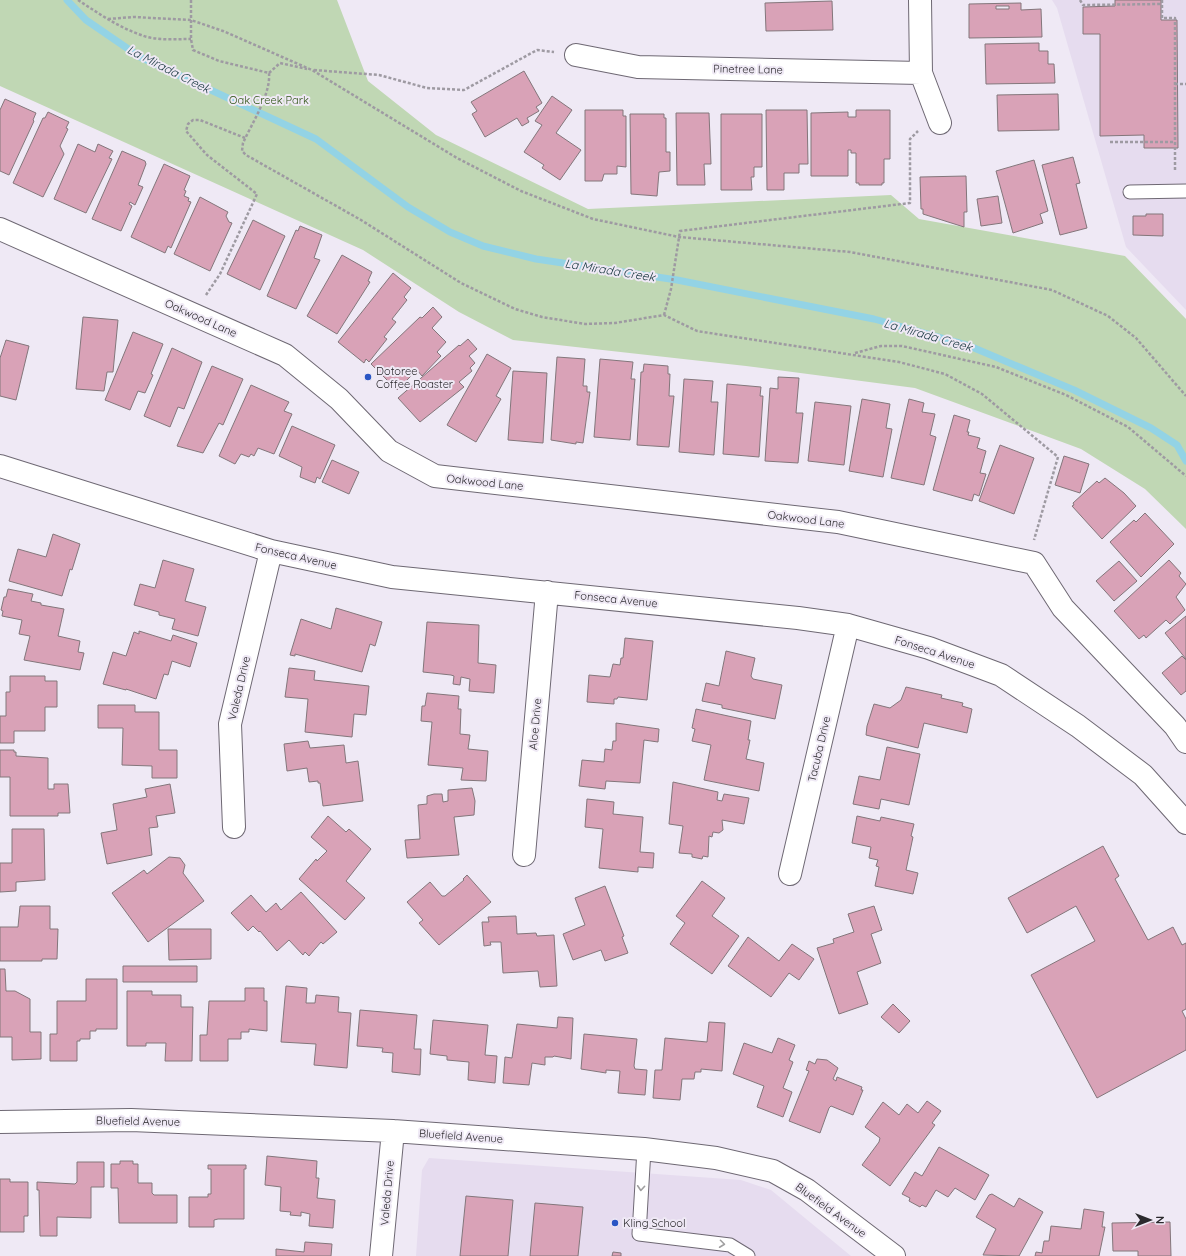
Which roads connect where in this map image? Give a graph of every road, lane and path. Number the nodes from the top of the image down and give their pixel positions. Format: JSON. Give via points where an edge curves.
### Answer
{"nodes":[{"id":1,"x":78,"y":0,"type":"edge"},
{"id":2,"x":190,"y":0,"type":"edge"},
{"id":3,"x":920,"y":0,"type":"edge"},
{"id":4,"x":1080,"y":0,"type":"edge"},
{"id":5,"x":1162,"y":2,"type":"edge"},
{"id":6,"x":108,"y":19,"type":"junction"},
{"id":7,"x":191,"y":20,"type":"junction"},
{"id":8,"x":191,"y":39,"type":"junction"},
{"id":9,"x":576,"y":55,"type":"joint"},
{"id":10,"x":312,"y":70,"type":"junction"},
{"id":11,"x":269,"y":73,"type":"junction"},
{"id":12,"x":921,"y":73,"type":"junction"},
{"id":13,"x":1175,"y":84,"type":"junction"},
{"id":14,"x":1186,"y":84,"type":"edge"},
{"id":15,"x":938,"y":118,"type":"joint"},
{"id":16,"x":245,"y":138,"type":"junction"},
{"id":17,"x":1110,"y":142,"type":"dead end"},
{"id":18,"x":1175,"y":142,"type":"junction"},
{"id":19,"x":1180,"y":191,"type":"edge"},
{"id":20,"x":1130,"y":192,"type":"dead end"},
{"id":21,"x":0,"y":229,"type":"edge"},
{"id":22,"x":679,"y":237,"type":"junction"},
{"id":23,"x":196,"y":315,"type":"junction"},
{"id":24,"x":664,"y":315,"type":"junction"},
{"id":25,"x":852,"y":354,"type":"junction"},
{"id":26,"x":1186,"y":396,"type":"edge"},
{"id":27,"x":0,"y":466,"type":"edge"},
{"id":28,"x":1186,"y":476,"type":"edge"},
{"id":29,"x":270,"y":551,"type":"junction"},
{"id":30,"x":1031,"y":562,"type":"junction"},
{"id":31,"x":547,"y":592,"type":"junction"},
{"id":32,"x":848,"y":625,"type":"junction"},
{"id":33,"x":1186,"y":742,"type":"edge"},
{"id":34,"x":1186,"y":824,"type":"edge"},
{"id":35,"x":234,"y":827,"type":"dead end"},
{"id":36,"x":524,"y":855,"type":"dead end"},
{"id":37,"x":790,"y":874,"type":"dead end"},
{"id":38,"x":0,"y":1122,"type":"edge"},
{"id":39,"x":393,"y":1131,"type":"junction"},
{"id":40,"x":644,"y":1149,"type":"junction"},
{"id":41,"x":381,"y":1256,"type":"edge"},
{"id":42,"x":748,"y":1256,"type":"edge"},
{"id":43,"x":894,"y":1256,"type":"edge"}],
"edges":[{"from":1,"to":6,"type":"path"},
{"from":2,"to":7,"type":"path"},
{"from":3,"to":12,"type":"street"},
{"from":4,"to":5,"type":"path","via":[[1083,4]]},
{"from":5,"to":13,"type":"path","via":[[1162,18],[1175,18]]},
{"from":6,"to":7,"type":"path","via":[[134,17]]},
{"from":6,"to":8,"type":"path","via":[[142,36]]},
{"from":7,"to":8,"type":"path"},
{"from":7,"to":10,"type":"path","via":[[223,31]]},
{"from":8,"to":11,"type":"path","via":[[193,50],[218,61]]},
{"from":9,"to":10,"type":"path","via":[[537,50],[464,90],[427,88],[379,75]]},
{"from":9,"to":12,"type":"street","name":"Pinetree Lane","via":[[638,67]]},
{"from":10,"to":11,"type":"path","via":[[280,63]]},
{"from":10,"to":22,"type":"path","via":[[458,158],[521,191],[593,219]]},
{"from":11,"to":16,"type":"path","via":[[265,96]]},
{"from":12,"to":15,"type":"street"},
{"from":13,"to":14,"type":"path"},
{"from":13,"to":18,"type":"path"},
{"from":15,"to":22,"type":"path","via":[[910,139],[910,203],[680,232]]},
{"from":16,"to":23,"type":"path","via":[[200,120],[193,120],[188,124],[186,131],[207,156],[257,194],[220,274],[207,292]]},
{"from":16,"to":24,"type":"path","via":[[242,151],[246,156],[361,220],[461,283],[514,309],[584,324],[615,323]]},
{"from":17,"to":18,"type":"path"},
{"from":18,"to":19,"type":"path"},
{"from":19,"to":20,"type":"lane"},
{"from":21,"to":23,"type":"street","name":"Oakwood Lane"},
{"from":22,"to":24,"type":"path"},
{"from":22,"to":26,"type":"path","via":[[850,252],[1052,290],[1108,316],[1136,338]]},
{"from":23,"to":30,"type":"street","name":"Oakwood Lane","via":[[285,355],[339,399],[389,451],[435,476],[838,522]]},
{"from":24,"to":25,"type":"path","via":[[697,331]]},
{"from":25,"to":28,"type":"path","via":[[881,346],[902,346],[996,367],[1066,395],[1128,427]]},
{"from":25,"to":30,"type":"path","via":[[899,362],[945,374],[982,394],[1058,457]]},
{"from":27,"to":29,"type":"street","name":"Fonseca Avenue"},
{"from":29,"to":31,"type":"street","name":"Fonseca Avenue","via":[[392,577]]},
{"from":29,"to":35,"type":"street","name":"Valeda Drive","via":[[230,724]]},
{"from":30,"to":33,"type":"street","via":[[1063,608],[1175,726]]},
{"from":31,"to":32,"type":"street","name":"Fonseca Avenue"},
{"from":31,"to":36,"type":"street","name":"Aloe Drive"},
{"from":32,"to":34,"type":"street","name":"Fonseca Avenue","via":[[929,648],[1001,675],[1078,726],[1143,775]]},
{"from":32,"to":37,"type":"street","name":"Tacuba Drive"},
{"from":38,"to":39,"type":"street","name":"Bluefield Avenue","via":[[131,1120]]},
{"from":39,"to":40,"type":"street","name":"Bluefield Avenue"},
{"from":39,"to":41,"type":"street","name":"Valeda Drive"},
{"from":40,"to":42,"type":"lane","one_way":true,"via":[[638,1234],[730,1245]]},
{"from":40,"to":43,"type":"street","name":"Bluefield Avenue","via":[[716,1158],[773,1171],[807,1190]]}]}
